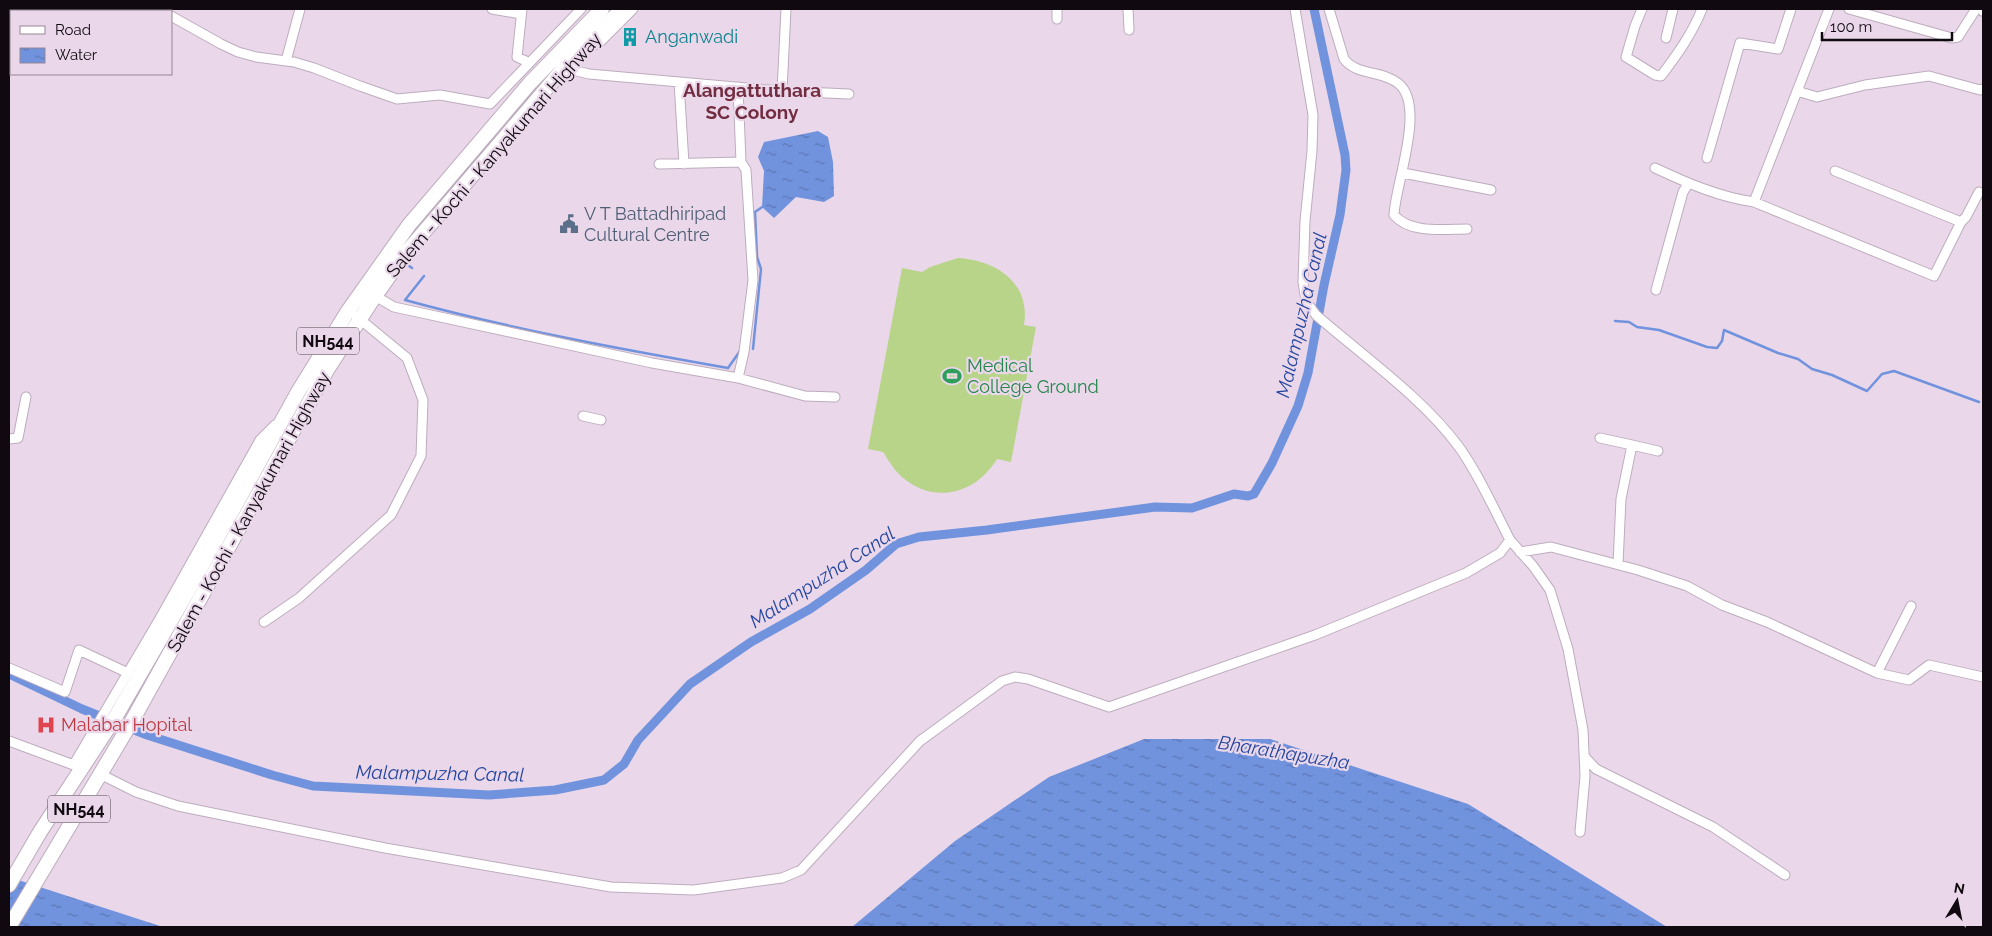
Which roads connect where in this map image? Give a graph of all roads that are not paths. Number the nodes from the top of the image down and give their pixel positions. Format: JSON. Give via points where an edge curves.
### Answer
{"nodes":[{"id":1,"x":300,"y":9,"type":"edge"},
{"id":2,"x":492,"y":9,"type":"edge"},
{"id":3,"x":581,"y":9,"type":"edge"},
{"id":4,"x":602,"y":9,"type":"edge"},
{"id":5,"x":622,"y":9,"type":"edge"},
{"id":6,"x":633,"y":9,"type":"edge"},
{"id":7,"x":786,"y":9,"type":"edge"},
{"id":8,"x":1057,"y":9,"type":"edge"},
{"id":9,"x":1128,"y":9,"type":"edge"},
{"id":10,"x":1295,"y":9,"type":"edge"},
{"id":11,"x":1329,"y":9,"type":"edge"},
{"id":12,"x":1642,"y":9,"type":"edge"},
{"id":13,"x":1673,"y":9,"type":"edge"},
{"id":14,"x":1702,"y":9,"type":"edge"},
{"id":15,"x":1791,"y":9,"type":"edge"},
{"id":16,"x":1829,"y":9,"type":"edge"},
{"id":17,"x":1849,"y":9,"type":"edge"},
{"id":18,"x":1976,"y":9,"type":"edge"},
{"id":19,"x":522,"y":11,"type":"edge"},
{"id":20,"x":172,"y":17,"type":"edge"},
{"id":21,"x":1057,"y":19,"type":"dead end"},
{"id":22,"x":1129,"y":30,"type":"dead end"},
{"id":23,"x":1666,"y":38,"type":"dead end"},
{"id":24,"x":579,"y":53,"type":"junction"},
{"id":25,"x":286,"y":61,"type":"junction"},
{"id":26,"x":528,"y":62,"type":"junction"},
{"id":27,"x":564,"y":68,"type":"junction"},
{"id":28,"x":679,"y":82,"type":"junction"},
{"id":29,"x":738,"y":87,"type":"junction"},
{"id":30,"x":1983,"y":89,"type":"edge"},
{"id":31,"x":782,"y":91,"type":"junction"},
{"id":32,"x":1797,"y":91,"type":"junction"},
{"id":33,"x":849,"y":94,"type":"dead end"},
{"id":34,"x":1707,"y":158,"type":"dead end"},
{"id":35,"x":742,"y":162,"type":"junction"},
{"id":36,"x":659,"y":164,"type":"dead end"},
{"id":37,"x":684,"y":164,"type":"junction"},
{"id":38,"x":1655,"y":168,"type":"dead end"},
{"id":39,"x":1835,"y":171,"type":"dead end"},
{"id":40,"x":1403,"y":174,"type":"junction"},
{"id":41,"x":1688,"y":184,"type":"junction"},
{"id":42,"x":1491,"y":190,"type":"dead end"},
{"id":43,"x":1979,"y":192,"type":"dead end"},
{"id":44,"x":1754,"y":202,"type":"junction"},
{"id":45,"x":1961,"y":222,"type":"junction"},
{"id":46,"x":1467,"y":229,"type":"dead end"},
{"id":47,"x":1656,"y":290,"type":"dead end"},
{"id":48,"x":375,"y":296,"type":"junction"},
{"id":49,"x":348,"y":311,"type":"junction"},
{"id":50,"x":361,"y":320,"type":"junction"},
{"id":51,"x":738,"y":378,"type":"junction"},
{"id":52,"x":26,"y":397,"type":"dead end"},
{"id":53,"x":834,"y":397,"type":"dead end"},
{"id":54,"x":284,"y":416,"type":"junction"},
{"id":55,"x":583,"y":416,"type":"dead end"},
{"id":56,"x":601,"y":420,"type":"dead end"},
{"id":57,"x":1600,"y":438,"type":"dead end"},
{"id":58,"x":9,"y":439,"type":"edge"},
{"id":59,"x":1632,"y":445,"type":"junction"},
{"id":60,"x":1658,"y":451,"type":"dead end"},
{"id":61,"x":1510,"y":540,"type":"junction"},
{"id":62,"x":1520,"y":552,"type":"junction"},
{"id":63,"x":1618,"y":564,"type":"junction"},
{"id":64,"x":1911,"y":606,"type":"dead end"},
{"id":65,"x":264,"y":622,"type":"dead end"},
{"id":66,"x":9,"y":668,"type":"edge"},
{"id":67,"x":128,"y":672,"type":"junction"},
{"id":68,"x":1877,"y":673,"type":"junction"},
{"id":69,"x":1983,"y":677,"type":"edge"},
{"id":70,"x":111,"y":714,"type":"junction"},
{"id":71,"x":9,"y":741,"type":"edge"},
{"id":72,"x":1584,"y":756,"type":"junction"},
{"id":73,"x":78,"y":766,"type":"junction"},
{"id":74,"x":100,"y":774,"type":"junction"},
{"id":75,"x":1580,"y":832,"type":"dead end"},
{"id":76,"x":1785,"y":875,"type":"dead end"},
{"id":77,"x":9,"y":885,"type":"edge"},
{"id":78,"x":9,"y":927,"type":"edge"}],
"edges":[{"from":1,"to":25,"type":"street"},
{"from":2,"to":19,"type":"street"},
{"from":3,"to":26,"type":"street"},
{"from":4,"to":49,"type":"highway","name":"Salem - Kochi - Kanyakumari Highway","number":"NH544","via":[[530,82],[409,225]]},
{"from":5,"to":24,"type":"highway","name":"Salem - Kochi - Kanyakumari Highway","number":"NH544"},
{"from":6,"to":24,"type":"street","via":[[600,42]]},
{"from":7,"to":31,"type":"street"},
{"from":8,"to":21,"type":"street"},
{"from":9,"to":22,"type":"street"},
{"from":10,"to":61,"type":"street","via":[[1313,115],[1305,221],[1303,282],[1306,301],[1316,316],[1425,408],[1459,447]]},
{"from":11,"to":40,"type":"street","via":[[1344,59],[1349,65],[1383,75],[1400,85],[1408,100],[1409,133]]},
{"from":12,"to":14,"type":"street","via":[[1626,56],[1661,76],[1682,49]]},
{"from":13,"to":23,"type":"street"},
{"from":15,"to":34,"type":"street","via":[[1778,49],[1740,43]]},
{"from":16,"to":32,"type":"street"},
{"from":17,"to":18,"type":"street","via":[[1944,36],[1958,37]]},
{"from":19,"to":26,"type":"street","via":[[517,57]]},
{"from":20,"to":25,"type":"street","via":[[238,52]]},
{"from":24,"to":27,"type":"highway","name":"Salem - Kochi - Kanyakumari Highway","number":"NH544"},
{"from":25,"to":26,"type":"street","via":[[397,98],[440,95],[490,104]]},
{"from":27,"to":28,"type":"street","via":[[589,74]]},
{"from":27,"to":48,"type":"highway","name":"Salem - Kochi - Kanyakumari Highway","number":"NH544","via":[[405,254]]},
{"from":28,"to":29,"type":"street"},
{"from":28,"to":37,"type":"street"},
{"from":29,"to":31,"type":"street"},
{"from":29,"to":35,"type":"street"},
{"from":30,"to":32,"type":"street","via":[[1929,76],[1865,85],[1817,97]]},
{"from":31,"to":33,"type":"street"},
{"from":32,"to":44,"type":"street"},
{"from":35,"to":37,"type":"street"},
{"from":35,"to":51,"type":"street","via":[[746,170],[753,280]]},
{"from":36,"to":37,"type":"street"},
{"from":38,"to":41,"type":"street"},
{"from":39,"to":45,"type":"street"},
{"from":40,"to":42,"type":"street"},
{"from":40,"to":46,"type":"street","via":[[1394,203],[1394,215],[1400,223],[1430,229]]},
{"from":41,"to":44,"type":"street","via":[[1731,199]]},
{"from":41,"to":47,"type":"street"},
{"from":43,"to":45,"type":"street"},
{"from":44,"to":45,"type":"street","via":[[1934,276]]},
{"from":48,"to":50,"type":"highway","name":"Salem - Kochi - Kanyakumari Highway","number":"NH544"},
{"from":48,"to":51,"type":"street","via":[[394,307],[652,363]]},
{"from":49,"to":50,"type":"street"},
{"from":49,"to":54,"type":"highway","name":"Salem - Kochi - Kanyakumari Highway","number":"NH544"},
{"from":50,"to":65,"type":"street","via":[[407,358],[423,400],[421,456],[392,515],[305,593]]},
{"from":50,"to":74,"type":"highway","name":"Salem - Kochi - Kanyakumari Highway","number":"NH544","via":[[327,370]]},
{"from":51,"to":53,"type":"street","via":[[806,396]]},
{"from":52,"to":58,"type":"street","via":[[18,438]]},
{"from":54,"to":67,"type":"street","via":[[260,440]]},
{"from":54,"to":70,"type":"highway","name":"Salem - Kochi - Kanyakumari Highway","number":"NH544","via":[[188,591]]},
{"from":55,"to":56,"type":"street"},
{"from":57,"to":59,"type":"street"},
{"from":59,"to":60,"type":"street"},
{"from":59,"to":63,"type":"street","via":[[1621,499]]},
{"from":61,"to":62,"type":"street"},
{"from":61,"to":74,"type":"street","via":[[1500,553],[1457,576],[1315,635],[1109,708],[1028,679],[1015,677],[1002,681],[920,741],[801,870],[782,878],[694,890],[611,887],[385,848],[178,806],[136,792]]},
{"from":62,"to":63,"type":"street","via":[[1552,548]]},
{"from":62,"to":72,"type":"street","via":[[1550,590],[1568,649],[1583,730]]},
{"from":63,"to":68,"type":"street","via":[[1688,586],[1722,605],[1767,622]]},
{"from":64,"to":68,"type":"street"},
{"from":66,"to":67,"type":"street","via":[[65,692],[80,650]]},
{"from":67,"to":70,"type":"street"},
{"from":68,"to":69,"type":"street","via":[[1909,680],[1929,665]]},
{"from":70,"to":73,"type":"highway","name":"Salem - Kochi - Kanyakumari Highway","number":"NH544"},
{"from":71,"to":73,"type":"street"},
{"from":72,"to":75,"type":"street"},
{"from":72,"to":76,"type":"street","via":[[1596,770],[1713,827]]},
{"from":73,"to":77,"type":"highway","name":"Salem - Kochi - Kanyakumari Highway","number":"NH544"},
{"from":74,"to":78,"type":"highway","name":"Salem - Kochi - Kanyakumari Highway","number":"NH544"}]}
